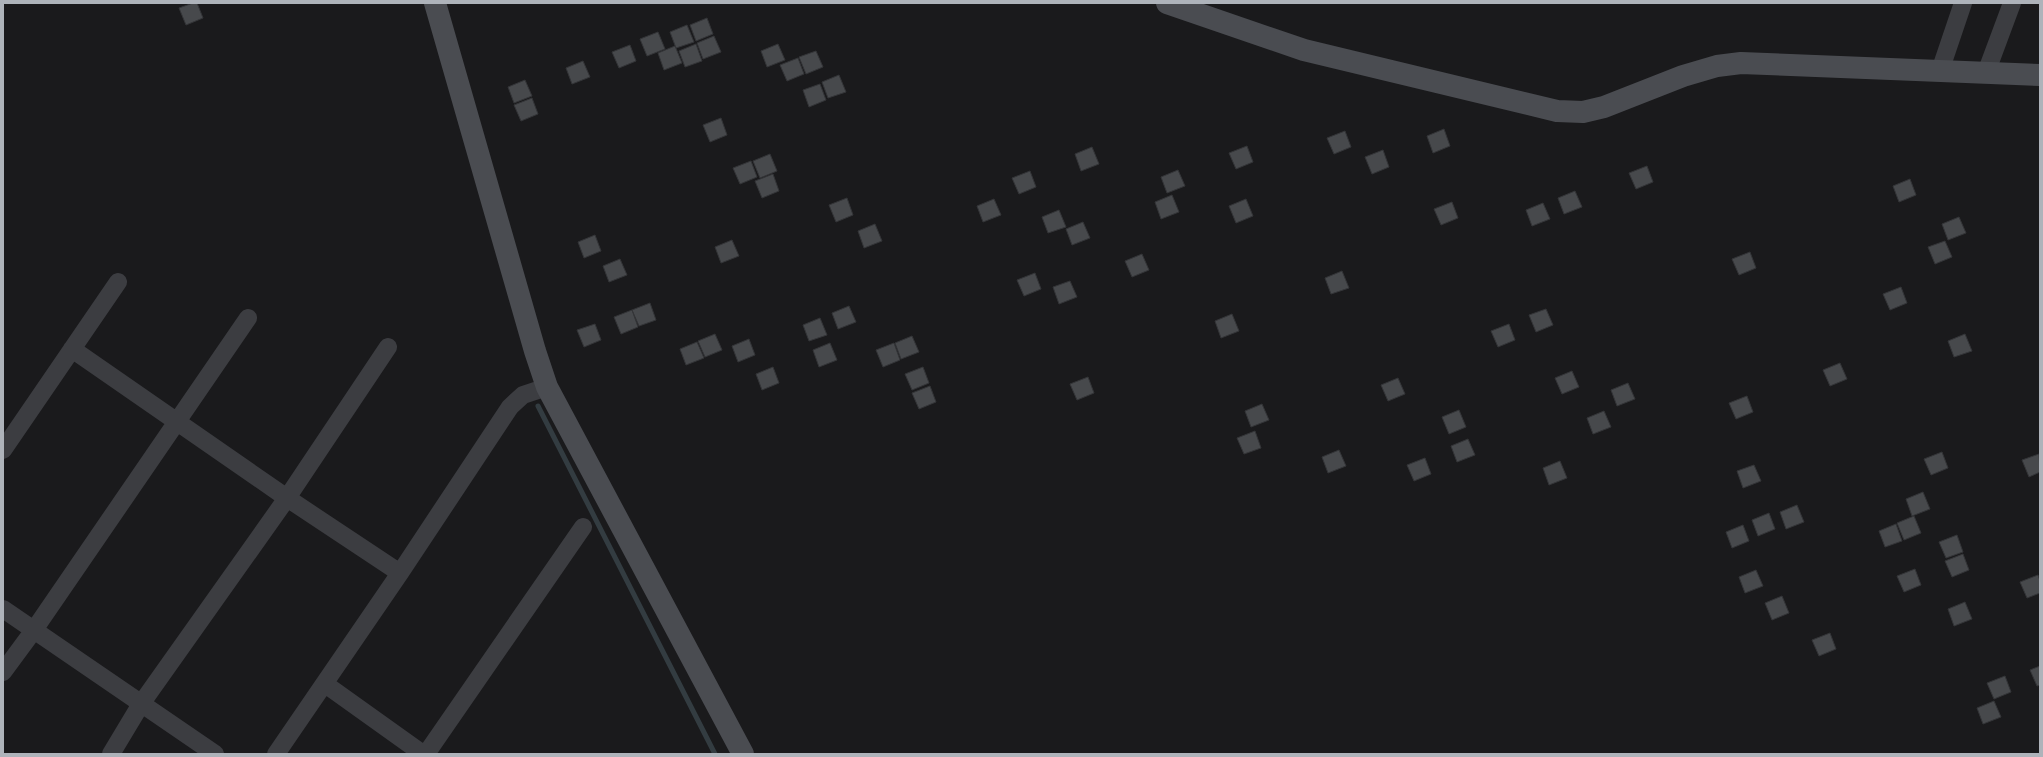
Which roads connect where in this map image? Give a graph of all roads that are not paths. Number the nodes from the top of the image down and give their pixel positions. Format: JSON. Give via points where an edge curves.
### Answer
{"nodes":[{"id":1,"x":435,"y":3,"type":"edge"},
{"id":2,"x":1167,"y":3,"type":"edge"},
{"id":3,"x":1963,"y":3,"type":"edge"},
{"id":4,"x":2012,"y":3,"type":"edge"},
{"id":5,"x":1940,"y":71,"type":"junction"},
{"id":6,"x":1986,"y":73,"type":"junction"},
{"id":7,"x":2040,"y":75,"type":"edge"},
{"id":8,"x":118,"y":282,"type":"dead end"},
{"id":9,"x":248,"y":318,"type":"dead end"},
{"id":10,"x":388,"y":347,"type":"dead end"},
{"id":11,"x":72,"y":349,"type":"junction"},
{"id":12,"x":536,"y":390,"type":"junction"},
{"id":13,"x":176,"y":422,"type":"junction"},
{"id":14,"x":3,"y":450,"type":"edge"},
{"id":15,"x":287,"y":498,"type":"junction"},
{"id":16,"x":583,"y":527,"type":"dead end"},
{"id":17,"x":400,"y":574,"type":"junction"},
{"id":18,"x":3,"y":609,"type":"edge"},
{"id":19,"x":34,"y":630,"type":"junction"},
{"id":20,"x":3,"y":672,"type":"edge"},
{"id":21,"x":326,"y":684,"type":"junction"},
{"id":22,"x":141,"y":704,"type":"junction"},
{"id":23,"x":111,"y":754,"type":"edge"},
{"id":24,"x":215,"y":754,"type":"edge"},
{"id":25,"x":276,"y":754,"type":"edge"},
{"id":26,"x":424,"y":754,"type":"edge"},
{"id":27,"x":743,"y":754,"type":"edge"}],
"edges":[{"from":1,"to":12,"type":"main road","via":[[535,351]]},
{"from":2,"to":5,"type":"main road","via":[[1304,50],[1557,111],[1583,112],[1604,107],[1683,76],[1717,66],[1741,63]]},
{"from":3,"to":5,"type":"street"},
{"from":4,"to":6,"type":"street"},
{"from":5,"to":6,"type":"main road"},
{"from":6,"to":7,"type":"main road"},
{"from":8,"to":11,"type":"street"},
{"from":9,"to":13,"type":"street"},
{"from":10,"to":15,"type":"street"},
{"from":11,"to":13,"type":"street"},
{"from":11,"to":14,"type":"street"},
{"from":12,"to":17,"type":"street","via":[[510,407]]},
{"from":12,"to":27,"type":"main road"},
{"from":13,"to":15,"type":"street"},
{"from":13,"to":19,"type":"street"},
{"from":15,"to":17,"type":"street"},
{"from":15,"to":22,"type":"street"},
{"from":16,"to":26,"type":"street"},
{"from":17,"to":21,"type":"street"},
{"from":18,"to":19,"type":"street"},
{"from":19,"to":20,"type":"street"},
{"from":19,"to":22,"type":"street"},
{"from":21,"to":25,"type":"street"},
{"from":21,"to":26,"type":"street"},
{"from":22,"to":23,"type":"street"},
{"from":22,"to":24,"type":"street"}]}
